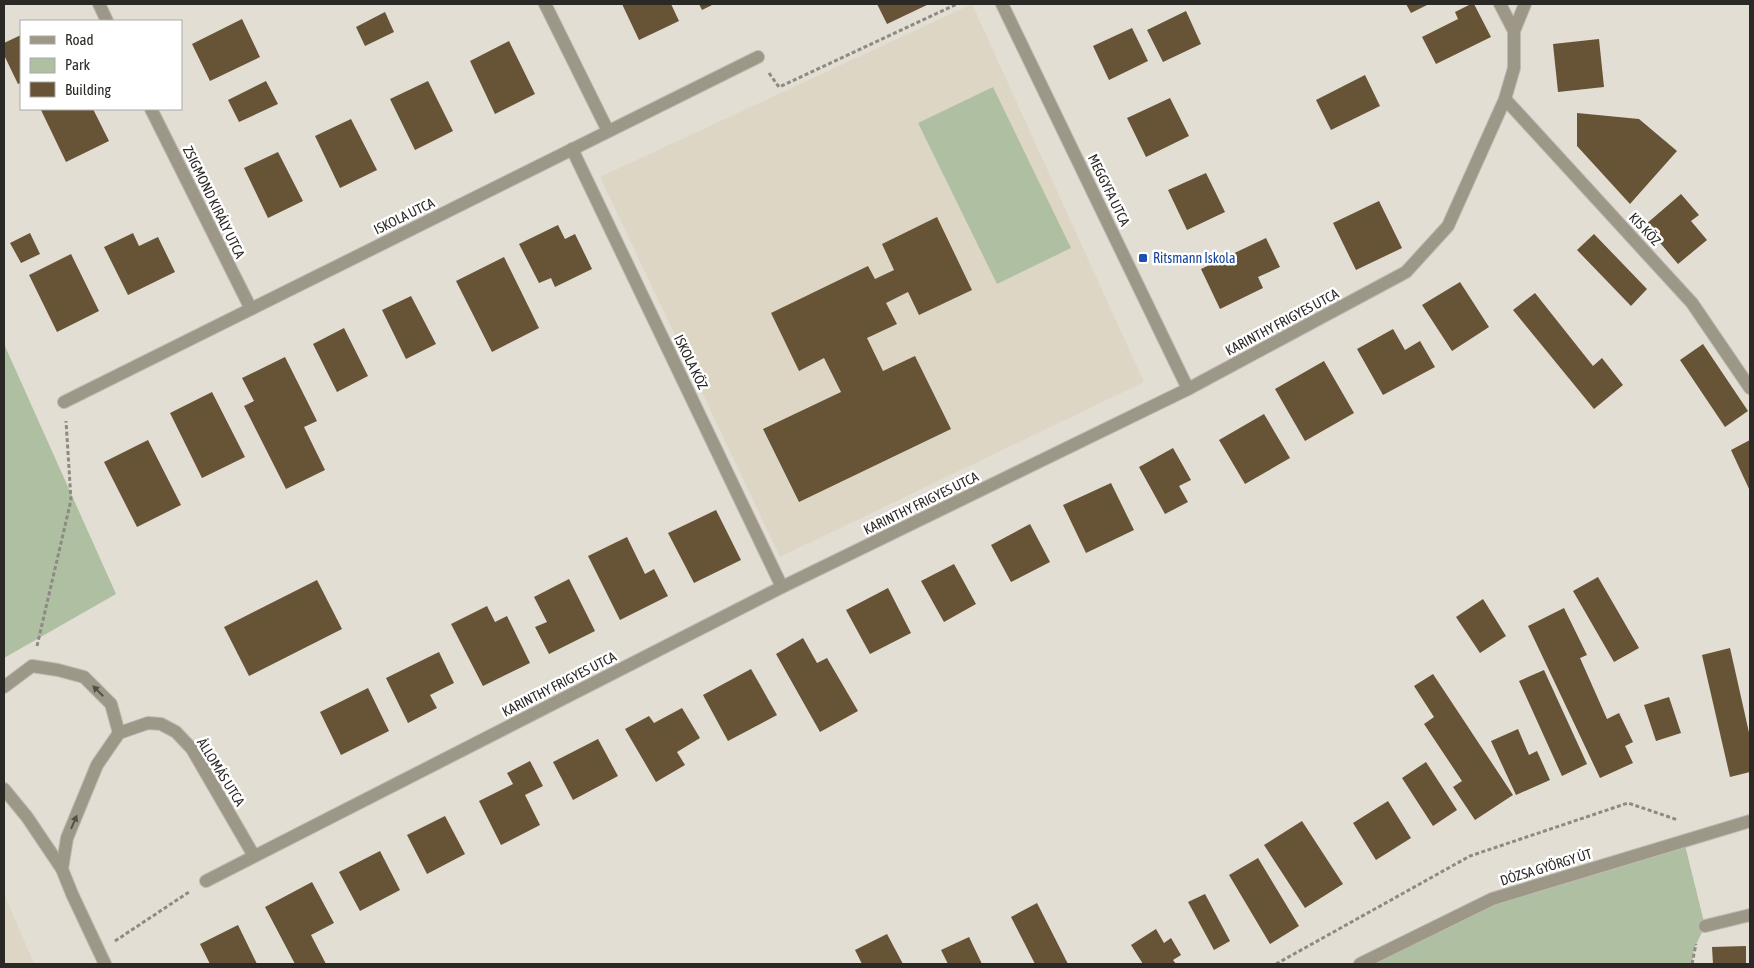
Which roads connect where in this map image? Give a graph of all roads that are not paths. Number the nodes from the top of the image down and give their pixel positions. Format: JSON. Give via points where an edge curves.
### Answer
{"nodes":[{"id":1,"x":99,"y":4,"type":"edge"},
{"id":2,"x":545,"y":4,"type":"edge"},
{"id":3,"x":1002,"y":4,"type":"edge"},
{"id":4,"x":1500,"y":4,"type":"edge"},
{"id":5,"x":1526,"y":4,"type":"edge"},
{"id":6,"x":107,"y":20,"type":"edge"},
{"id":7,"x":1514,"y":31,"type":"junction"},
{"id":8,"x":758,"y":57,"type":"road end"},
{"id":9,"x":1504,"y":99,"type":"junction"},
{"id":10,"x":152,"y":110,"type":"edge"},
{"id":11,"x":608,"y":131,"type":"junction"},
{"id":12,"x":572,"y":150,"type":"junction"},
{"id":13,"x":251,"y":309,"type":"junction"},
{"id":14,"x":1750,"y":388,"type":"edge"},
{"id":15,"x":1188,"y":389,"type":"junction"},
{"id":16,"x":64,"y":402,"type":"road end"},
{"id":17,"x":782,"y":588,"type":"junction"},
{"id":18,"x":4,"y":687,"type":"edge"},
{"id":19,"x":118,"y":734,"type":"junction"},
{"id":20,"x":4,"y":789,"type":"edge"},
{"id":21,"x":1750,"y":821,"type":"edge"},
{"id":22,"x":254,"y":856,"type":"junction"},
{"id":23,"x":62,"y":869,"type":"junction"},
{"id":24,"x":206,"y":881,"type":"road end"},
{"id":25,"x":1750,"y":915,"type":"edge"},
{"id":26,"x":1705,"y":926,"type":"dead end"},
{"id":27,"x":105,"y":964,"type":"edge"},
{"id":28,"x":1360,"y":964,"type":"edge"}],
"edges":[{"from":1,"to":6,"type":"street"},
{"from":2,"to":11,"type":"street"},
{"from":3,"to":15,"type":"street","name":"MEGGYFA UTCA"},
{"from":4,"to":7,"type":"street"},
{"from":5,"to":7,"type":"street"},
{"from":7,"to":9,"type":"street","name":"KARINTHY FRIGYES UTCA","via":[[1514,68]]},
{"from":8,"to":11,"type":"street","name":"ISKOLA UTCA"},
{"from":9,"to":14,"type":"street","name":"KIS KÖZ","via":[[1692,303]]},
{"from":9,"to":15,"type":"street","name":"KARINTHY FRIGYES UTCA","via":[[1448,226],[1406,272]]},
{"from":10,"to":13,"type":"street","name":"ZSIGMOND KIRÁLY UTCA"},
{"from":11,"to":12,"type":"street","name":"ISKOLA UTCA"},
{"from":12,"to":13,"type":"street","name":"ISKOLA UTCA"},
{"from":12,"to":17,"type":"street","name":"ISKOLA KÖZ"},
{"from":13,"to":16,"type":"street","name":"ISKOLA UTCA"},
{"from":15,"to":17,"type":"street","name":"KARINTHY FRIGYES UTCA"},
{"from":17,"to":22,"type":"street","name":"KARINTHY FRIGYES UTCA"},
{"from":19,"to":18,"type":"street","one_way":true,"via":[[111,704],[84,678],[32,666]]},
{"from":19,"to":22,"type":"street","name":"ÁLLOMÁS UTCA","via":[[148,723],[161,724],[176,732],[192,749]]},
{"from":23,"to":19,"type":"street","one_way":true,"via":[[67,838],[97,765]]},
{"from":20,"to":23,"type":"street"},
{"from":21,"to":28,"type":"street","name":"DÓZSA GYÖRGY ÚT","via":[[1492,898]]},
{"from":22,"to":24,"type":"street","name":"KARINTHY FRIGYES UTCA"},
{"from":23,"to":27,"type":"street"},
{"from":25,"to":26,"type":"street"}]}
